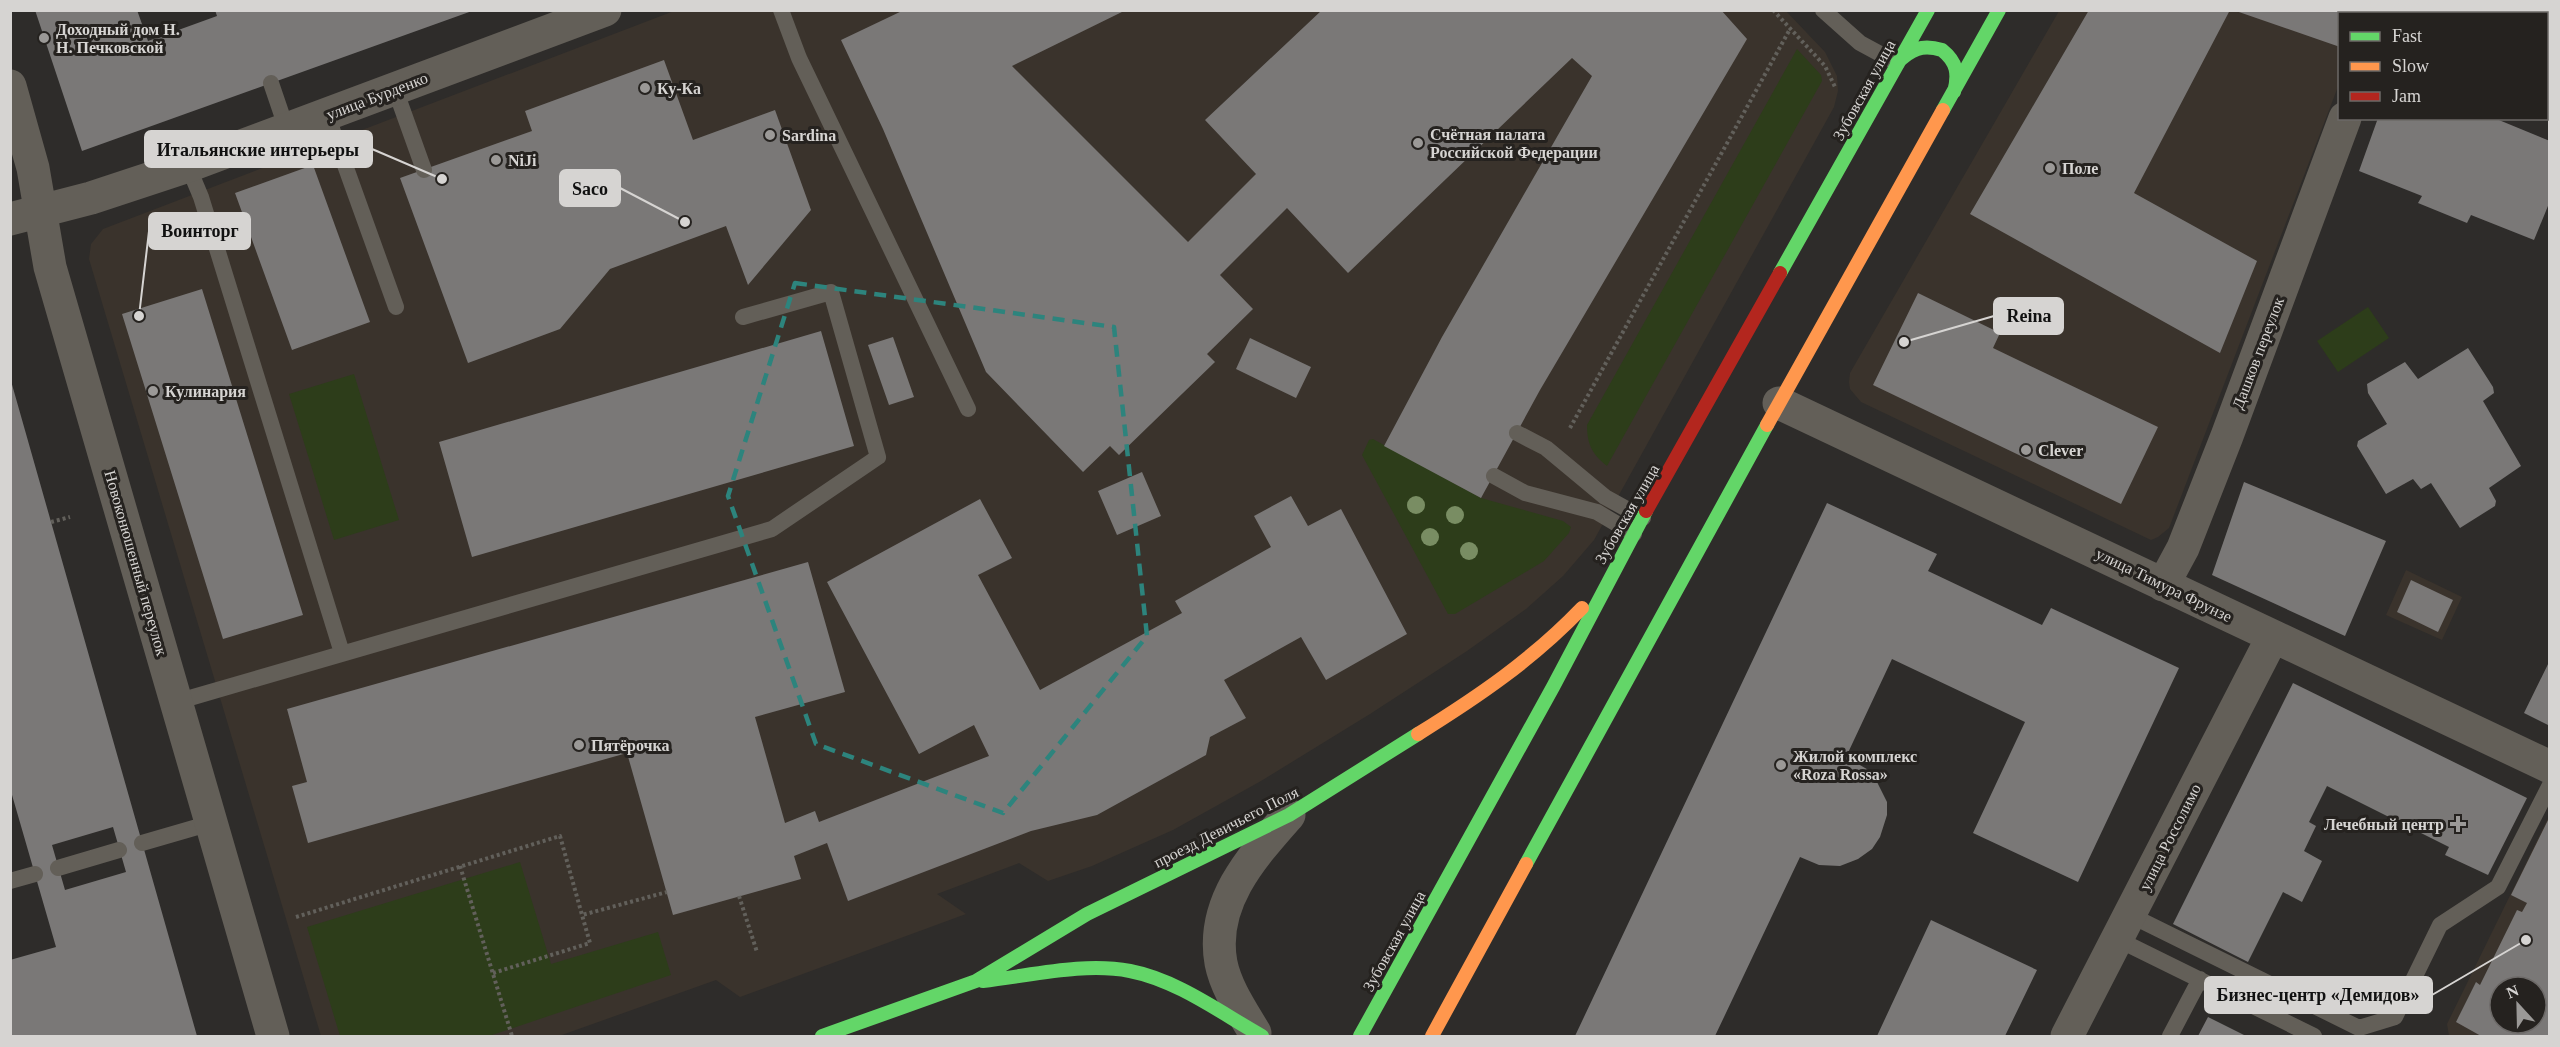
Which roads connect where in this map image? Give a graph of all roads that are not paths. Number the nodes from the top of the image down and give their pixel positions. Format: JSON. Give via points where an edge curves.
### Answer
{"nodes":[{"id":1,"x":605,"y":10,"type":"edge"},
{"id":2,"x":781,"y":10,"type":"edge"},
{"id":3,"x":1823,"y":10,"type":"edge"},
{"id":4,"x":1928,"y":10,"type":"edge"},
{"id":5,"x":1999,"y":10,"type":"edge"},
{"id":6,"x":1897,"y":63,"type":"junction"},
{"id":7,"x":271,"y":83,"type":"dead end"},
{"id":8,"x":10,"y":86,"type":"edge"},
{"id":9,"x":395,"y":89,"type":"junction"},
{"id":10,"x":1954,"y":92,"type":"junction"},
{"id":11,"x":327,"y":115,"type":"junction"},
{"id":12,"x":2344,"y":120,"type":"edge"},
{"id":13,"x":287,"y":130,"type":"junction"},
{"id":14,"x":188,"y":166,"type":"junction"},
{"id":15,"x":424,"y":170,"type":"dead end"},
{"id":16,"x":25,"y":215,"type":"edge"},
{"id":17,"x":396,"y":307,"type":"dead end"},
{"id":18,"x":743,"y":317,"type":"dead end"},
{"id":19,"x":1779,"y":402,"type":"junction"},
{"id":20,"x":968,"y":409,"type":"dead end"},
{"id":21,"x":1517,"y":433,"type":"dead end"},
{"id":22,"x":1494,"y":476,"type":"dead end"},
{"id":23,"x":1643,"y":518,"type":"junction"},
{"id":24,"x":1634,"y":534,"type":"junction"},
{"id":25,"x":1606,"y":583,"type":"junction"},
{"id":26,"x":2163,"y":585,"type":"junction"},
{"id":27,"x":2272,"y":638,"type":"junction"},
{"id":28,"x":342,"y":653,"type":"junction"},
{"id":29,"x":176,"y":702,"type":"junction"},
{"id":30,"x":2550,"y":767,"type":"edge"},
{"id":31,"x":2550,"y":785,"type":"edge"},
{"id":32,"x":1289,"y":815,"type":"junction"},
{"id":33,"x":211,"y":823,"type":"junction"},
{"id":34,"x":142,"y":843,"type":"dead end"},
{"id":35,"x":119,"y":850,"type":"dead end"},
{"id":36,"x":58,"y":868,"type":"dead end"},
{"id":37,"x":35,"y":874,"type":"dead end"},
{"id":38,"x":10,"y":881,"type":"edge"},
{"id":39,"x":2124,"y":927,"type":"junction"},
{"id":40,"x":2200,"y":980,"type":"junction"},
{"id":41,"x":975,"y":981,"type":"junction"},
{"id":42,"x":1258,"y":1035,"type":"edge"},
{"id":43,"x":273,"y":1036,"type":"edge"},
{"id":44,"x":822,"y":1036,"type":"edge"},
{"id":45,"x":1360,"y":1036,"type":"edge"},
{"id":46,"x":1432,"y":1036,"type":"edge"},
{"id":47,"x":2067,"y":1036,"type":"edge"},
{"id":48,"x":2170,"y":1036,"type":"edge"},
{"id":49,"x":2314,"y":1036,"type":"edge"}],
"edges":[{"from":1,"to":9,"type":"street","name":"улица Бурденко"},
{"from":2,"to":20,"type":"lane","via":[[799,58]]},
{"from":3,"to":6,"type":"lane","via":[[1860,43]]},
{"from":4,"to":6,"type":"main road","name":"Зубовская улица"},
{"from":5,"to":10,"type":"main road"},
{"from":6,"to":10,"type":"main road","via":[[1913,48],[1940,49],[1955,65],[1958,76]]},
{"from":6,"to":23,"type":"main road","name":"Зубовская улица"},
{"from":7,"to":13,"type":"lane"},
{"from":8,"to":16,"type":"street","name":"Новоконюшенный переулок","via":[[33,168]]},
{"from":9,"to":11,"type":"street","name":"улица Бурденко"},
{"from":9,"to":15,"type":"lane"},
{"from":10,"to":19,"type":"main road"},
{"from":11,"to":13,"type":"street","name":"улица Бурденко"},
{"from":11,"to":17,"type":"lane"},
{"from":12,"to":26,"type":"street","name":"Дашков переулок","via":[[2227,436],[2183,548]]},
{"from":13,"to":14,"type":"street","name":"улица Бурденко"},
{"from":14,"to":16,"type":"street","name":"улица Бурденко"},
{"from":14,"to":28,"type":"lane","via":[[201,197]]},
{"from":16,"to":29,"type":"street","name":"Новоконюшенный переулок","via":[[50,267]]},
{"from":18,"to":28,"type":"lane","via":[[831,292],[878,457],[772,529]]},
{"from":19,"to":26,"type":"street","name":"улица Тимура Фрунзе"},
{"from":19,"to":46,"type":"main road"},
{"from":21,"to":23,"type":"lane","via":[[1546,448],[1605,497]]},
{"from":22,"to":24,"type":"lane","via":[[1525,493],[1597,512]]},
{"from":23,"to":24,"type":"main road","name":"Зубовская улица"},
{"from":24,"to":25,"type":"main road","name":"Зубовская улица"},
{"from":25,"to":32,"type":"main road","name":"проезд Девичьего Поля","via":[[1546,645],[1474,699]]},
{"from":25,"to":45,"type":"main road","name":"Зубовская улица","via":[[1553,687]]},
{"from":26,"to":27,"type":"street","name":"улица Тимура Фрунзе"},
{"from":27,"to":30,"type":"street","name":"улица Тимура Фрунзе"},
{"from":27,"to":39,"type":"street","name":"улица Россолимо"},
{"from":28,"to":29,"type":"lane"},
{"from":29,"to":33,"type":"street","name":"Новоконюшенный переулок"},
{"from":31,"to":39,"type":"lane","via":[[2498,888],[2440,925],[2395,1017],[2359,1028]]},
{"from":32,"to":41,"type":"main road","name":"проезд Девичьего Поля","via":[[1087,914]]},
{"from":32,"to":42,"type":"street","via":[[1253,856],[1228,899],[1218,930],[1221,964],[1232,994]]},
{"from":33,"to":34,"type":"lane"},
{"from":33,"to":43,"type":"street","name":"Новоконюшенный переулок"},
{"from":35,"to":36,"type":"lane"},
{"from":37,"to":38,"type":"lane"},
{"from":39,"to":40,"type":"lane"},
{"from":39,"to":47,"type":"street","name":"улица Россолимо"},
{"from":40,"to":48,"type":"lane"},
{"from":40,"to":49,"type":"lane"},
{"from":41,"to":42,"type":"main road","via":[[1130,971],[1167,985]]},
{"from":41,"to":44,"type":"main road","name":"проезд Девичьего Поля"}]}
